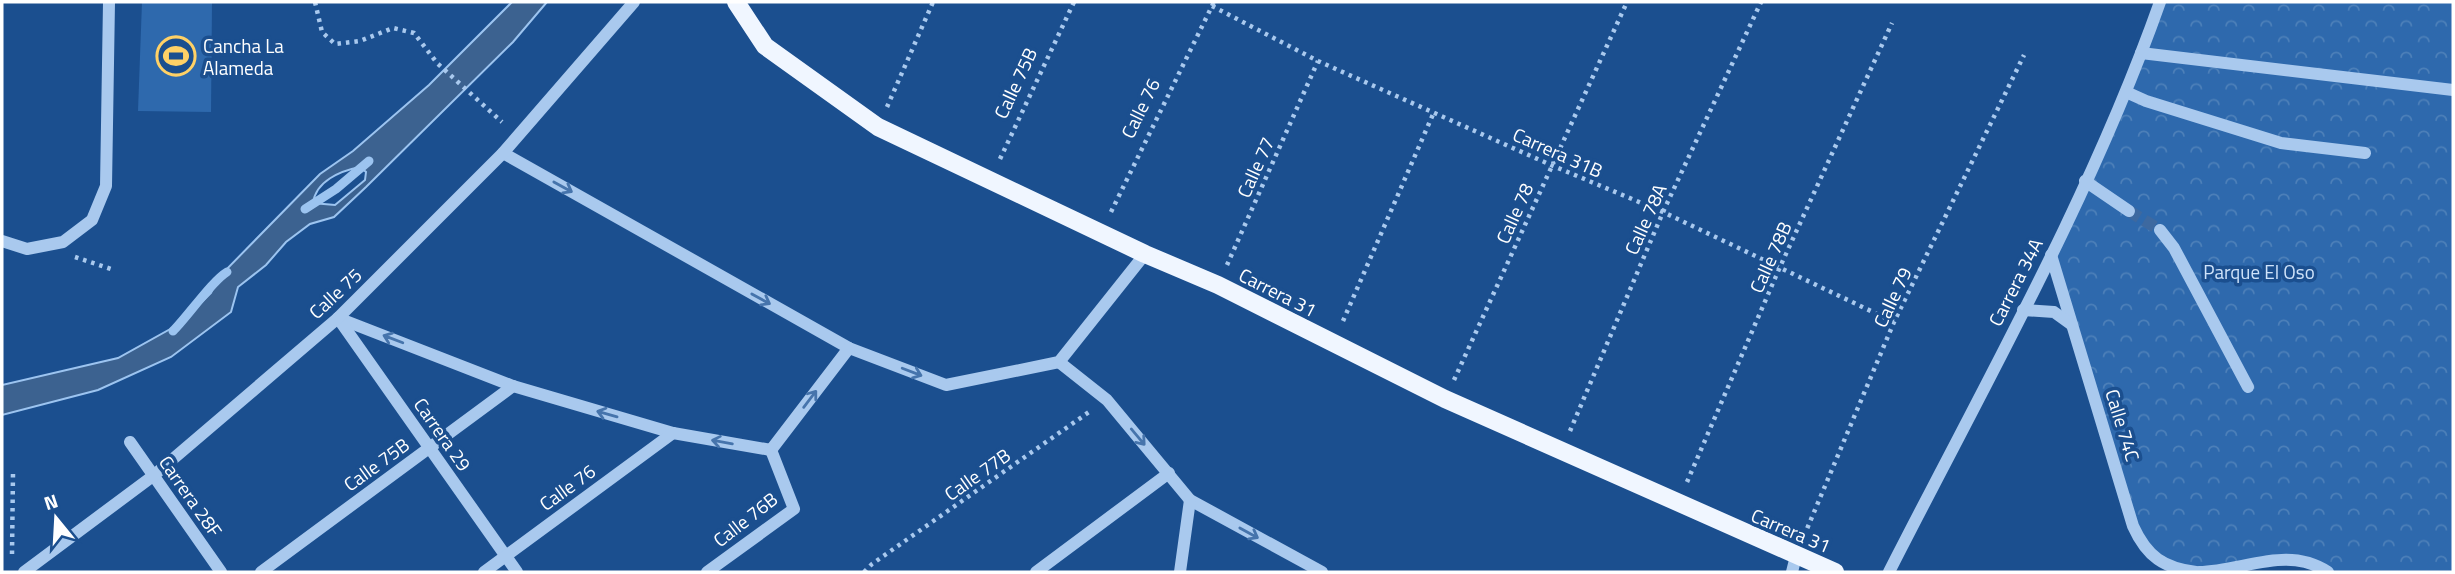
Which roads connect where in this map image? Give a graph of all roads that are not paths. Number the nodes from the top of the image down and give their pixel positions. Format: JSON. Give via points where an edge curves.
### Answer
{"nodes":[{"id":1,"x":109,"y":2,"type":"edge"},
{"id":2,"x":634,"y":2,"type":"edge"},
{"id":3,"x":736,"y":2,"type":"edge"},
{"id":4,"x":2160,"y":2,"type":"edge"},
{"id":5,"x":2141,"y":53,"type":"junction"},
{"id":6,"x":2453,"y":90,"type":"edge"},
{"id":7,"x":2126,"y":92,"type":"junction"},
{"id":8,"x":503,"y":153,"type":"junction"},
{"id":9,"x":2365,"y":153,"type":"dead end"},
{"id":10,"x":2085,"y":181,"type":"junction"},
{"id":11,"x":2129,"y":211,"type":"tunnel mouth"},
{"id":12,"x":2160,"y":230,"type":"tunnel mouth"},
{"id":13,"x":2,"y":241,"type":"edge"},
{"id":14,"x":1145,"y":254,"type":"junction"},
{"id":15,"x":2051,"y":255,"type":"junction"},
{"id":16,"x":2023,"y":310,"type":"junction"},
{"id":17,"x":338,"y":318,"type":"junction"},
{"id":18,"x":2072,"y":325,"type":"junction"},
{"id":19,"x":849,"y":348,"type":"junction"},
{"id":20,"x":1059,"y":362,"type":"junction"},
{"id":21,"x":513,"y":386,"type":"junction"},
{"id":22,"x":2248,"y":387,"type":"dead end"},
{"id":23,"x":673,"y":433,"type":"junction"},
{"id":24,"x":130,"y":442,"type":"dead end"},
{"id":25,"x":430,"y":448,"type":"junction"},
{"id":26,"x":771,"y":450,"type":"junction"},
{"id":27,"x":1169,"y":473,"type":"junction"},
{"id":28,"x":153,"y":476,"type":"junction"},
{"id":29,"x":1190,"y":500,"type":"junction"},
{"id":30,"x":506,"y":556,"type":"junction"},
{"id":31,"x":1794,"y":564,"type":"edge"},
{"id":32,"x":24,"y":572,"type":"edge"},
{"id":33,"x":221,"y":572,"type":"edge"},
{"id":34,"x":261,"y":572,"type":"edge"},
{"id":35,"x":484,"y":572,"type":"edge"},
{"id":36,"x":517,"y":572,"type":"edge"},
{"id":37,"x":707,"y":572,"type":"edge"},
{"id":38,"x":1036,"y":572,"type":"edge"},
{"id":39,"x":1180,"y":572,"type":"edge"},
{"id":40,"x":1322,"y":572,"type":"edge"},
{"id":41,"x":1835,"y":572,"type":"edge"},
{"id":42,"x":1889,"y":572,"type":"edge"},
{"id":43,"x":2198,"y":572,"type":"edge"},
{"id":44,"x":2328,"y":572,"type":"edge"}],
"edges":[{"from":1,"to":13,"type":"street","via":[[106,186],[92,220],[63,242],[27,249]]},
{"from":2,"to":8,"type":"street","name":"Calle 75"},
{"from":3,"to":14,"type":"main road","name":"Carrera 31","via":[[765,46],[878,127]]},
{"from":4,"to":5,"type":"street","name":"Carrera 34A"},
{"from":5,"to":6,"type":"street"},
{"from":5,"to":7,"type":"street","name":"Carrera 34A"},
{"from":7,"to":9,"type":"street","via":[[2281,143]]},
{"from":7,"to":10,"type":"street","name":"Carrera 34A"},
{"from":8,"to":17,"type":"street","name":"Calle 75"},
{"from":8,"to":19,"type":"street","one_way":true},
{"from":10,"to":11,"type":"street"},
{"from":10,"to":15,"type":"street","name":"Carrera 34A"},
{"from":12,"to":22,"type":"street"},
{"from":14,"to":20,"type":"street"},
{"from":14,"to":31,"type":"main road","name":"Carrera 31","via":[[1218,285],[1445,399],[1678,504]]},
{"from":15,"to":16,"type":"street","name":"Carrera 34A"},
{"from":15,"to":18,"type":"street","name":"Calle 74C"},
{"from":16,"to":18,"type":"street","via":[[2054,312]]},
{"from":16,"to":42,"type":"street","name":"Carrera 34A"},
{"from":21,"to":17,"type":"street","one_way":true},
{"from":17,"to":25,"type":"street","name":"Carrera 29"},
{"from":17,"to":28,"type":"street","name":"Calle 75"},
{"from":18,"to":43,"type":"street","name":"Calle 74C","via":[[2138,538],[2164,564]]},
{"from":19,"to":20,"type":"street","one_way":true,"via":[[946,385]]},
{"from":26,"to":19,"type":"street","one_way":true},
{"from":20,"to":27,"type":"street","one_way":true,"via":[[1107,400]]},
{"from":23,"to":21,"type":"street","one_way":true},
{"from":21,"to":25,"type":"street","name":"Calle 75B"},
{"from":26,"to":23,"type":"street","one_way":true},
{"from":23,"to":30,"type":"street","name":"Calle 76"},
{"from":24,"to":28,"type":"street","name":"Carrera 28F"},
{"from":25,"to":30,"type":"street","name":"Carrera 29"},
{"from":25,"to":34,"type":"street","name":"Calle 75B"},
{"from":26,"to":37,"type":"street","name":"Calle 76B","via":[[794,509]]},
{"from":27,"to":29,"type":"street"},
{"from":27,"to":38,"type":"street"},
{"from":28,"to":32,"type":"street","name":"Calle 75"},
{"from":28,"to":33,"type":"street","name":"Carrera 28F"},
{"from":29,"to":39,"type":"street"},
{"from":29,"to":40,"type":"street","one_way":true},
{"from":30,"to":35,"type":"street","name":"Calle 76"},
{"from":30,"to":36,"type":"street","name":"Carrera 29"},
{"from":31,"to":41,"type":"main road","name":"Carrera 31"},
{"from":43,"to":44,"type":"street","name":"Calle 74C","via":[[2286,558]]}]}
